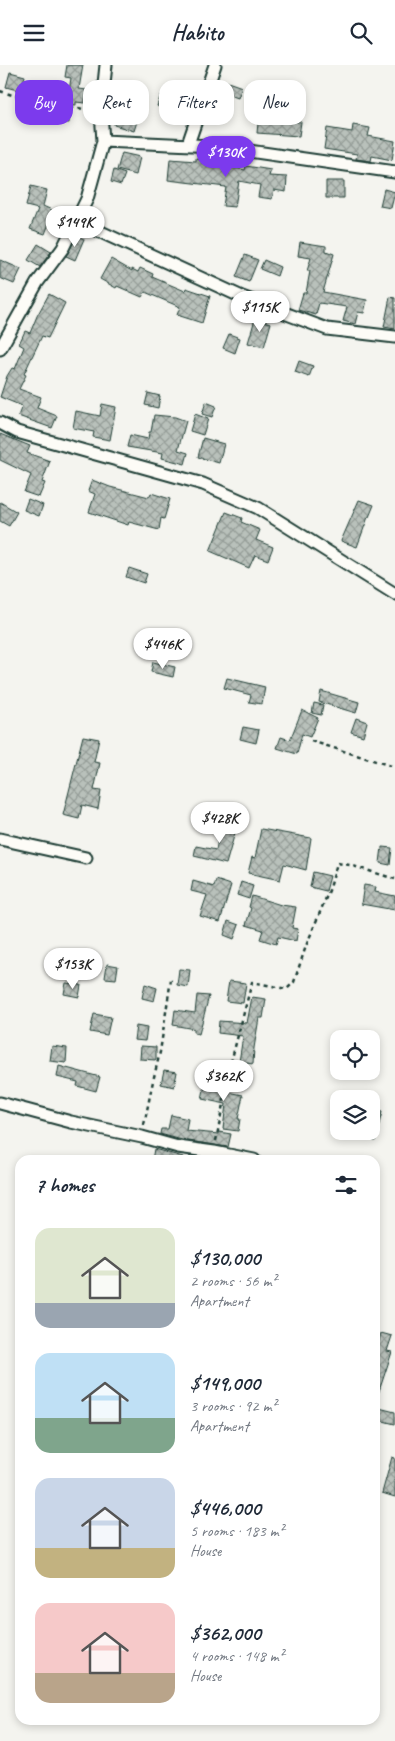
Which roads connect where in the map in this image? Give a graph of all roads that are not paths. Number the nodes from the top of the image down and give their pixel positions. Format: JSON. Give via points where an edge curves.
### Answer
{"nodes":[{"id":1,"x":106,"y":65,"type":"edge"},
{"id":2,"x":216,"y":65,"type":"edge"},
{"id":3,"x":103,"y":141,"type":"junction"},
{"id":4,"x":188,"y":145,"type":"junction"},
{"id":5,"x":395,"y":172,"type":"edge"},
{"id":6,"x":77,"y":221,"type":"junction"},
{"id":7,"x":395,"y":337,"type":"edge"},
{"id":8,"x":0,"y":349,"type":"edge"},
{"id":9,"x":0,"y":423,"type":"edge"},
{"id":10,"x":395,"y":593,"type":"edge"},
{"id":11,"x":0,"y":839,"type":"edge"},
{"id":12,"x":86,"y":858,"type":"dead end"},
{"id":13,"x":0,"y":1103,"type":"edge"},
{"id":14,"x":229,"y":1155,"type":"edge"}],
"edges":[{"from":1,"to":3,"type":"street","via":[[101,112]]},
{"from":2,"to":4,"type":"street"},
{"from":3,"to":4,"type":"street"},
{"from":3,"to":6,"type":"street","via":[[87,199]]},
{"from":4,"to":5,"type":"street"},
{"from":6,"to":7,"type":"street","via":[[242,297],[327,329]]},
{"from":6,"to":8,"type":"street"},
{"from":9,"to":10,"type":"street","via":[[17,432],[204,484],[258,508]]},
{"from":11,"to":12,"type":"street"},
{"from":13,"to":14,"type":"street","via":[[178,1147]]}]}
